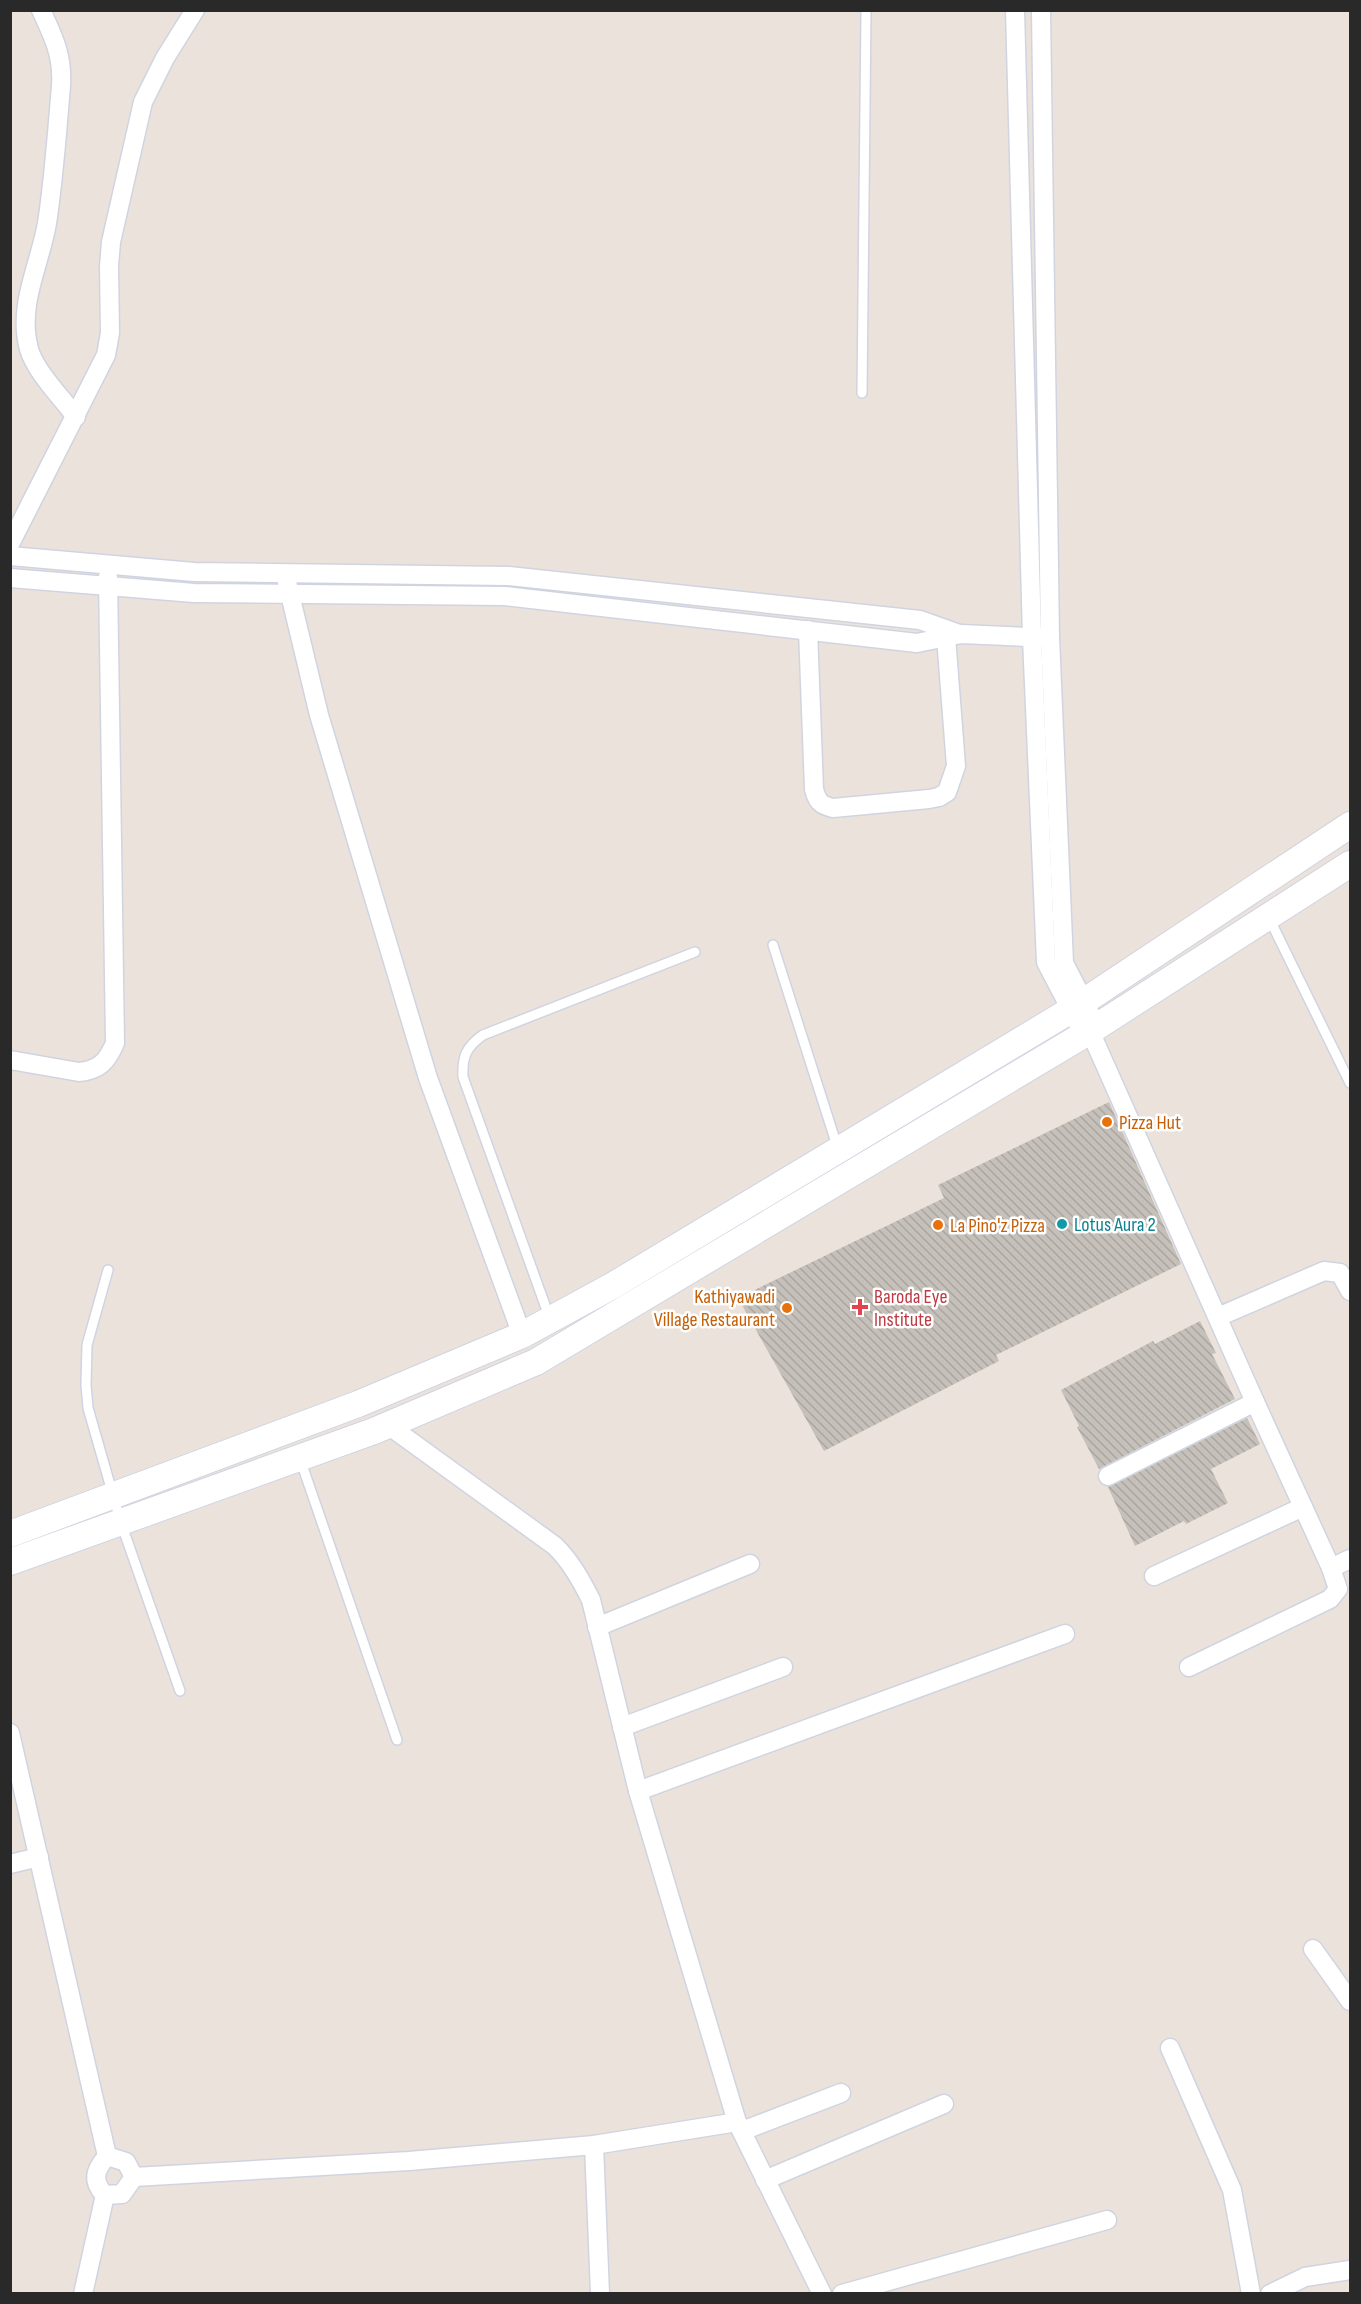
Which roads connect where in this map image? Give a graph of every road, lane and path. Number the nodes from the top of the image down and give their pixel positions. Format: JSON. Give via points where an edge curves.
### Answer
{"nodes":[{"id":1,"x":41,"y":10,"type":"edge"},
{"id":2,"x":195,"y":10,"type":"edge"},
{"id":3,"x":866,"y":10,"type":"edge"},
{"id":4,"x":1015,"y":10,"type":"edge"},
{"id":5,"x":1041,"y":10,"type":"edge"},
{"id":6,"x":862,"y":393,"type":"dead end"},
{"id":7,"x":76,"y":417,"type":"junction"},
{"id":8,"x":10,"y":544,"type":"edge"},
{"id":9,"x":10,"y":556,"type":"edge"},
{"id":10,"x":109,"y":563,"type":"junction"},
{"id":11,"x":285,"y":574,"type":"junction"},
{"id":12,"x":10,"y":578,"type":"edge"},
{"id":13,"x":108,"y":587,"type":"junction"},
{"id":14,"x":288,"y":593,"type":"junction"},
{"id":15,"x":808,"y":630,"type":"junction"},
{"id":16,"x":953,"y":636,"type":"junction"},
{"id":17,"x":1032,"y":639,"type":"junction"},
{"id":18,"x":1050,"y":639,"type":"junction"},
{"id":19,"x":1350,"y":825,"type":"edge"},
{"id":20,"x":1350,"y":864,"type":"edge"},
{"id":21,"x":1268,"y":917,"type":"junction"},
{"id":22,"x":773,"y":945,"type":"dead end"},
{"id":23,"x":694,"y":952,"type":"dead end"},
{"id":24,"x":1077,"y":1006,"type":"junction"},
{"id":25,"x":1090,"y":1031,"type":"junction"},
{"id":26,"x":10,"y":1060,"type":"edge"},
{"id":27,"x":1350,"y":1083,"type":"edge"},
{"id":28,"x":838,"y":1150,"type":"junction"},
{"id":29,"x":108,"y":1270,"type":"dead end"},
{"id":30,"x":1350,"y":1291,"type":"edge"},
{"id":31,"x":1218,"y":1317,"type":"junction"},
{"id":32,"x":550,"y":1320,"type":"junction"},
{"id":33,"x":522,"y":1335,"type":"junction"},
{"id":34,"x":1255,"y":1402,"type":"junction"},
{"id":35,"x":388,"y":1425,"type":"junction"},
{"id":36,"x":300,"y":1458,"type":"junction"},
{"id":37,"x":1108,"y":1476,"type":"dead end"},
{"id":38,"x":113,"y":1496,"type":"junction"},
{"id":39,"x":1303,"y":1507,"type":"junction"},
{"id":40,"x":121,"y":1523,"type":"junction"},
{"id":41,"x":10,"y":1534,"type":"edge"},
{"id":42,"x":1350,"y":1559,"type":"edge"},
{"id":43,"x":10,"y":1562,"type":"edge"},
{"id":44,"x":750,"y":1564,"type":"dead end"},
{"id":45,"x":1331,"y":1568,"type":"junction"},
{"id":46,"x":1154,"y":1576,"type":"dead end"},
{"id":47,"x":597,"y":1627,"type":"junction"},
{"id":48,"x":1065,"y":1634,"type":"dead end"},
{"id":49,"x":783,"y":1667,"type":"dead end"},
{"id":50,"x":1189,"y":1667,"type":"dead end"},
{"id":51,"x":180,"y":1691,"type":"dead end"},
{"id":52,"x":622,"y":1727,"type":"junction"},
{"id":53,"x":10,"y":1733,"type":"edge"},
{"id":54,"x":397,"y":1740,"type":"dead end"},
{"id":55,"x":638,"y":1791,"type":"junction"},
{"id":56,"x":39,"y":1857,"type":"junction"},
{"id":57,"x":10,"y":1864,"type":"edge"},
{"id":58,"x":1313,"y":1949,"type":"dead end"},
{"id":59,"x":1348,"y":1993,"type":"edge"},
{"id":60,"x":1170,"y":2048,"type":"dead end"},
{"id":61,"x":841,"y":2093,"type":"dead end"},
{"id":62,"x":944,"y":2104,"type":"dead end"},
{"id":63,"x":739,"y":2127,"type":"junction"},
{"id":64,"x":594,"y":2145,"type":"junction"},
{"id":65,"x":107,"y":2156,"type":"junction"},
{"id":66,"x":134,"y":2177,"type":"junction"},
{"id":67,"x":765,"y":2180,"type":"junction"},
{"id":68,"x":105,"y":2195,"type":"junction"},
{"id":69,"x":1107,"y":2220,"type":"dead end"},
{"id":70,"x":1350,"y":2270,"type":"edge"},
{"id":71,"x":83,"y":2294,"type":"edge"},
{"id":72,"x":600,"y":2294,"type":"edge"},
{"id":73,"x":822,"y":2294,"type":"edge"},
{"id":74,"x":842,"y":2294,"type":"edge"},
{"id":75,"x":1251,"y":2294,"type":"edge"},
{"id":76,"x":1270,"y":2294,"type":"edge"}],
"edges":[{"from":1,"to":7,"type":"street","via":[[59,50],[62,86],[47,222],[25,322],[29,350],[37,367]]},
{"from":2,"to":7,"type":"street","via":[[143,102],[111,242],[110,333],[106,355]]},
{"from":3,"to":6,"type":"lane"},
{"from":4,"to":17,"type":"street"},
{"from":5,"to":18,"type":"street"},
{"from":7,"to":8,"type":"street"},
{"from":9,"to":10,"type":"street"},
{"from":10,"to":11,"type":"street","via":[[194,572]]},
{"from":10,"to":13,"type":"street"},
{"from":11,"to":14,"type":"street"},
{"from":11,"to":16,"type":"street","via":[[509,576],[920,620]]},
{"from":12,"to":13,"type":"street"},
{"from":13,"to":14,"type":"street","via":[[194,593]]},
{"from":13,"to":26,"type":"street","via":[[115,1044],[101,1067],[90,1071]]},
{"from":14,"to":15,"type":"street","via":[[505,596]]},
{"from":14,"to":33,"type":"street","via":[[319,715],[428,1078]]},
{"from":15,"to":16,"type":"street","via":[[917,643]]},
{"from":15,"to":16,"type":"street","via":[[814,789],[816,800],[833,808],[929,799],[947,792],[956,766]]},
{"from":16,"to":17,"type":"street"},
{"from":17,"to":18,"type":"street"},
{"from":17,"to":24,"type":"street","via":[[1046,962]]},
{"from":18,"to":24,"type":"street","via":[[1064,963]]},
{"from":19,"to":24,"type":"main road"},
{"from":20,"to":21,"type":"main road"},
{"from":21,"to":25,"type":"main road"},
{"from":21,"to":27,"type":"lane"},
{"from":22,"to":28,"type":"lane"},
{"from":23,"to":32,"type":"lane","via":[[483,1035],[465,1052],[464,1077]]},
{"from":24,"to":25,"type":"street"},
{"from":24,"to":28,"type":"main road"},
{"from":25,"to":31,"type":"street"},
{"from":25,"to":35,"type":"main road","via":[[536,1362]]},
{"from":28,"to":32,"type":"main road"},
{"from":29,"to":38,"type":"lane","via":[[87,1345],[86,1385],[88,1408]]},
{"from":30,"to":31,"type":"street","via":[[1340,1273],[1324,1271]]},
{"from":31,"to":34,"type":"street"},
{"from":32,"to":33,"type":"main road"},
{"from":33,"to":38,"type":"main road","via":[[358,1404]]},
{"from":34,"to":37,"type":"street"},
{"from":34,"to":39,"type":"street"},
{"from":35,"to":36,"type":"main road"},
{"from":35,"to":47,"type":"street","via":[[555,1546],[568,1560],[591,1600]]},
{"from":36,"to":40,"type":"main road"},
{"from":36,"to":54,"type":"lane"},
{"from":38,"to":40,"type":"lane"},
{"from":38,"to":41,"type":"main road"},
{"from":39,"to":45,"type":"street"},
{"from":39,"to":46,"type":"street"},
{"from":40,"to":43,"type":"main road"},
{"from":40,"to":51,"type":"lane"},
{"from":42,"to":45,"type":"street"},
{"from":44,"to":47,"type":"street"},
{"from":45,"to":50,"type":"street","via":[[1338,1589],[1330,1599]]},
{"from":47,"to":52,"type":"street"},
{"from":48,"to":55,"type":"street"},
{"from":49,"to":52,"type":"street"},
{"from":52,"to":55,"type":"street"},
{"from":53,"to":56,"type":"street"},
{"from":55,"to":63,"type":"street"},
{"from":56,"to":57,"type":"street"},
{"from":56,"to":65,"type":"street"},
{"from":58,"to":59,"type":"street"},
{"from":60,"to":75,"type":"street","via":[[1232,2190]]},
{"from":61,"to":63,"type":"street"},
{"from":62,"to":67,"type":"street"},
{"from":63,"to":64,"type":"street"},
{"from":63,"to":67,"type":"street"},
{"from":64,"to":66,"type":"street","via":[[409,2161]]},
{"from":64,"to":72,"type":"street"},
{"from":65,"to":66,"type":"street","via":[[126,2162]]},
{"from":65,"to":68,"type":"street","via":[[96,2176],[97,2187]]},
{"from":66,"to":68,"type":"street","via":[[122,2194]]},
{"from":67,"to":73,"type":"street"},
{"from":68,"to":71,"type":"street"},
{"from":69,"to":74,"type":"street"},
{"from":70,"to":76,"type":"street","via":[[1305,2277]]}]}
